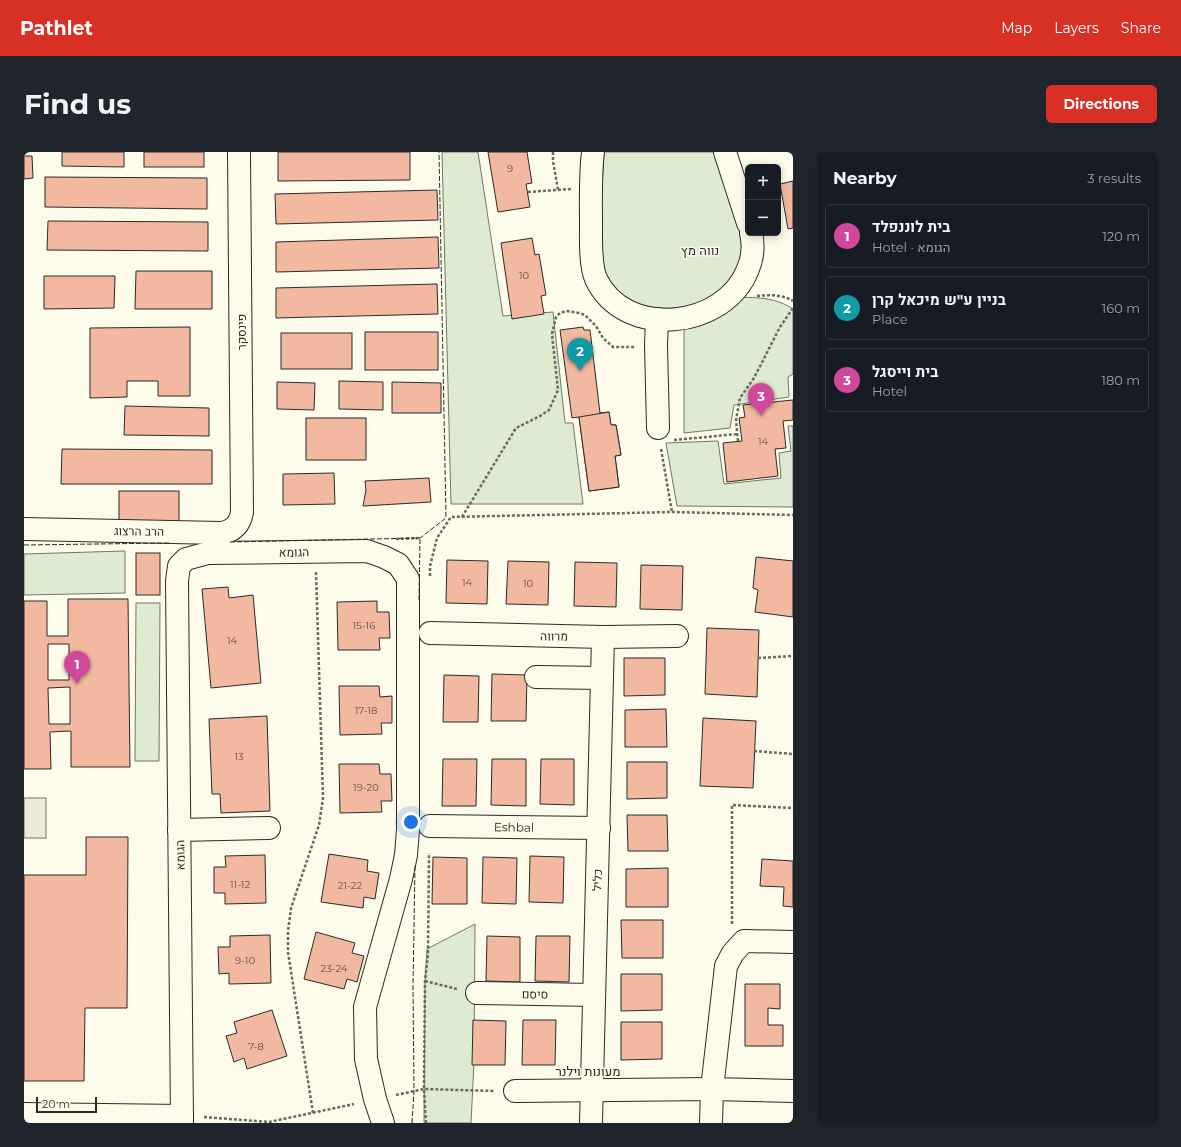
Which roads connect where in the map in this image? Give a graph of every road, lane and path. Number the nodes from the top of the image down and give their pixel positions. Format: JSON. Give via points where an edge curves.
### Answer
{"nodes":[{"id":1,"x":239,"y":152,"type":"edge"},
{"id":2,"x":553,"y":152,"type":"edge"},
{"id":3,"x":593,"y":152,"type":"edge"},
{"id":4,"x":725,"y":152,"type":"edge"},
{"id":5,"x":591,"y":188,"type":"junction"},
{"id":6,"x":558,"y":190,"type":"junction"},
{"id":7,"x":528,"y":192,"type":"dead end"},
{"id":8,"x":745,"y":214,"type":"edge"},
{"id":9,"x":751,"y":236,"type":"edge"},
{"id":10,"x":726,"y":299,"type":"junction"},
{"id":11,"x":793,"y":301,"type":"edge"},
{"id":12,"x":793,"y":308,"type":"edge"},
{"id":13,"x":657,"y":319,"type":"junction"},
{"id":14,"x":656,"y":345,"type":"junction"},
{"id":15,"x":738,"y":434,"type":"junction"},
{"id":16,"x":658,"y":435,"type":"junction"},
{"id":17,"x":738,"y":441,"type":"dead end"},
{"id":18,"x":242,"y":512,"type":"joint"},
{"id":19,"x":672,"y":512,"type":"junction"},
{"id":20,"x":793,"y":515,"type":"edge"},
{"id":21,"x":462,"y":517,"type":"junction"},
{"id":22,"x":24,"y":529,"type":"edge"},
{"id":23,"x":315,"y":552,"type":"junction"},
{"id":24,"x":430,"y":581,"type":"dead end"},
{"id":25,"x":430,"y":633,"type":"dead end"},
{"id":26,"x":678,"y":636,"type":"dead end"},
{"id":27,"x":603,"y":637,"type":"junction"},
{"id":28,"x":793,"y":656,"type":"edge"},
{"id":29,"x":758,"y":658,"type":"dead end"},
{"id":30,"x":536,"y":677,"type":"dead end"},
{"id":31,"x":602,"y":678,"type":"junction"},
{"id":32,"x":754,"y":751,"type":"dead end"},
{"id":33,"x":793,"y":754,"type":"edge"},
{"id":34,"x":793,"y":808,"type":"edge"},
{"id":35,"x":430,"y":826,"type":"joint"},
{"id":36,"x":269,"y":828,"type":"dead end"},
{"id":37,"x":599,"y":828,"type":"junction"},
{"id":38,"x":179,"y":830,"type":"junction"},
{"id":39,"x":793,"y":942,"type":"edge"},
{"id":40,"x":733,"y":953,"type":"junction"},
{"id":41,"x":425,"y":981,"type":"junction"},
{"id":42,"x":477,"y":993,"type":"joint"},
{"id":43,"x":594,"y":995,"type":"junction"},
{"id":44,"x":424,"y":1089,"type":"junction"},
{"id":45,"x":712,"y":1089,"type":"junction"},
{"id":46,"x":592,"y":1090,"type":"junction"},
{"id":47,"x":515,"y":1091,"type":"joint"},
{"id":48,"x":793,"y":1091,"type":"edge"},
{"id":49,"x":375,"y":1099,"type":"junction"},
{"id":50,"x":313,"y":1113,"type":"junction"},
{"id":51,"x":24,"y":1114,"type":"edge"},
{"id":52,"x":182,"y":1119,"type":"edge"},
{"id":53,"x":286,"y":1119,"type":"junction"},
{"id":54,"x":287,"y":1123,"type":"edge"},
{"id":55,"x":383,"y":1123,"type":"edge"},
{"id":56,"x":426,"y":1123,"type":"edge"},
{"id":57,"x":591,"y":1123,"type":"edge"},
{"id":58,"x":711,"y":1123,"type":"edge"}],
"edges":[{"from":1,"to":18,"type":"street","name":"פינסקר"},
{"from":2,"to":6,"type":"path"},
{"from":3,"to":5,"type":"street"},
{"from":4,"to":8,"type":"street"},
{"from":5,"to":6,"type":"path"},
{"from":5,"to":13,"type":"street","via":[[591,252],[595,277],[614,304],[630,312]]},
{"from":6,"to":7,"type":"path"},
{"from":9,"to":10,"type":"street","via":[[753,256],[746,275]]},
{"from":10,"to":11,"type":"path","via":[[771,294]]},
{"from":10,"to":13,"type":"street","via":[[708,311],[692,317]]},
{"from":12,"to":15,"type":"path","via":[[740,398],[736,420]]},
{"from":13,"to":14,"type":"street"},
{"from":14,"to":16,"type":"street"},
{"from":14,"to":21,"type":"path","via":[[613,347],[586,315],[560,313],[556,317],[552,334],[558,390],[549,410],[516,428]]},
{"from":15,"to":16,"type":"path"},
{"from":15,"to":17,"type":"path"},
{"from":16,"to":19,"type":"path"},
{"from":18,"to":22,"type":"street","name":"הרב הרצוג","via":[[241,520],[236,526],[228,532],[221,533]]},
{"from":19,"to":20,"type":"path"},
{"from":19,"to":21,"type":"path"},
{"from":21,"to":24,"type":"path","via":[[451,517],[438,538],[430,566]]},
{"from":23,"to":38,"type":"street","name":"הגומא","via":[[208,553],[186,558],[179,566]]},
{"from":23,"to":49,"type":"street","name":"הגומא","via":[[366,551],[384,556],[398,564],[408,579],[408,830],[401,879],[365,1007],[366,1059]]},
{"from":23,"to":50,"type":"path","via":[[323,798],[320,825],[291,908],[288,931],[288,952]]},
{"from":25,"to":27,"type":"street","name":"מרווה"},
{"from":26,"to":27,"type":"street","name":"מרווה"},
{"from":27,"to":31,"type":"street","name":"כליל"},
{"from":28,"to":29,"type":"path"},
{"from":30,"to":31,"type":"street"},
{"from":31,"to":37,"type":"street","name":"כליל"},
{"from":32,"to":33,"type":"path"},
{"from":34,"to":40,"type":"path","via":[[732,805]]},
{"from":35,"to":37,"type":"street","name":"Eshbal"},
{"from":35,"to":41,"type":"path","via":[[428,954]]},
{"from":36,"to":38,"type":"street"},
{"from":37,"to":43,"type":"street","name":"כליל"},
{"from":38,"to":52,"type":"street","name":"הגומא"},
{"from":39,"to":40,"type":"street","via":[[744,941]]},
{"from":40,"to":45,"type":"street","via":[[726,966]]},
{"from":41,"to":42,"type":"path"},
{"from":41,"to":44,"type":"path"},
{"from":42,"to":43,"type":"street","name":"סיסם"},
{"from":43,"to":46,"type":"street","name":"כליל"},
{"from":44,"to":47,"type":"path"},
{"from":44,"to":49,"type":"path"},
{"from":44,"to":56,"type":"path"},
{"from":45,"to":46,"type":"street"},
{"from":45,"to":48,"type":"street"},
{"from":45,"to":58,"type":"street"},
{"from":46,"to":47,"type":"street"},
{"from":46,"to":57,"type":"street","name":"כליל"},
{"from":49,"to":50,"type":"path"},
{"from":49,"to":55,"type":"street","name":"הגומא"},
{"from":50,"to":53,"type":"path"},
{"from":51,"to":52,"type":"street"},
{"from":52,"to":53,"type":"path","via":[[270,1122]]},
{"from":53,"to":54,"type":"path"}]}
